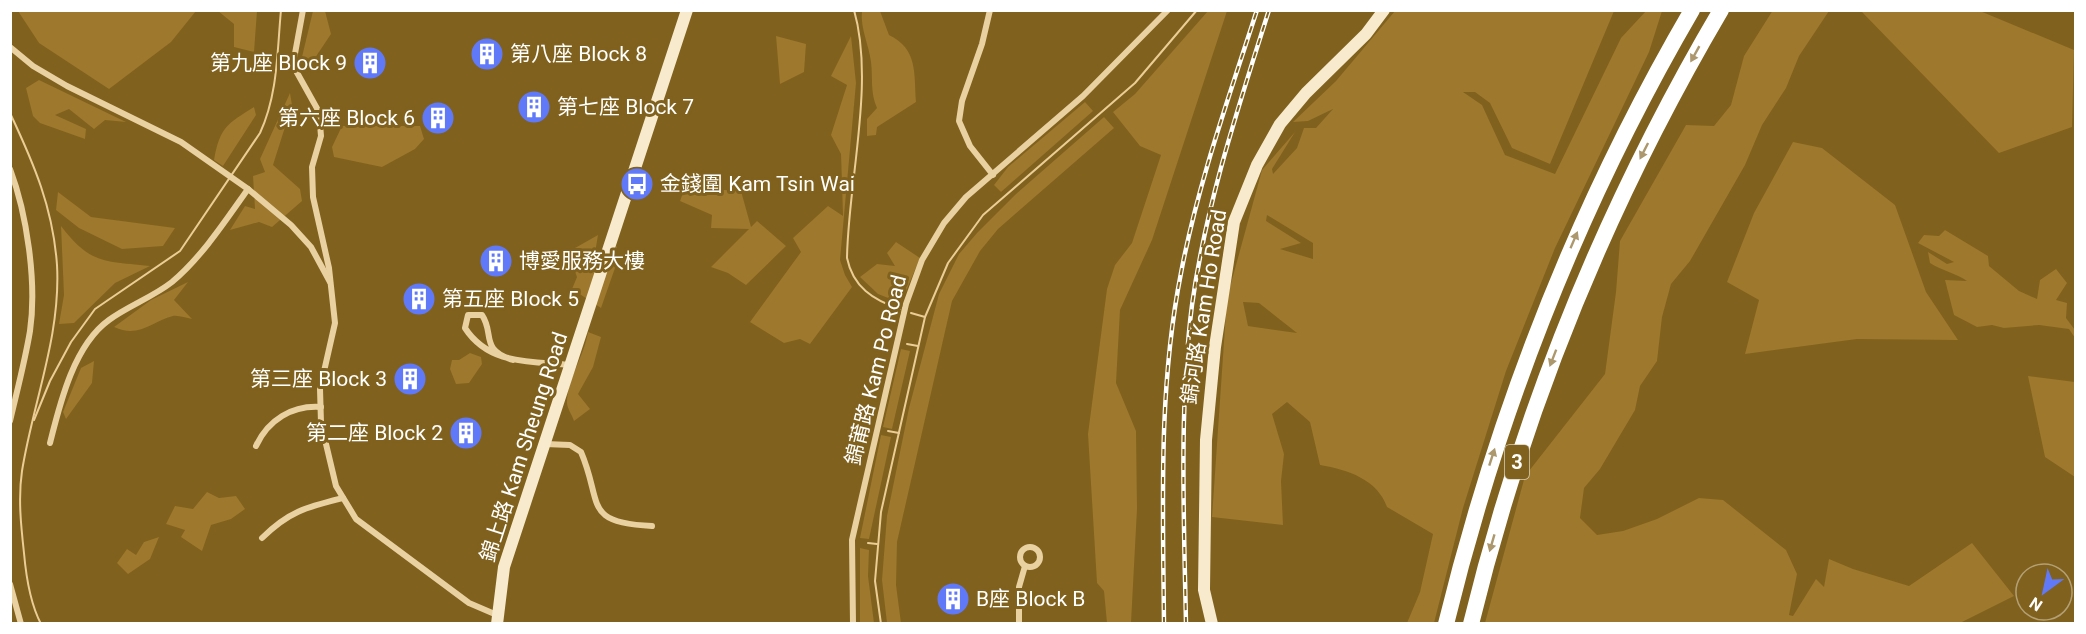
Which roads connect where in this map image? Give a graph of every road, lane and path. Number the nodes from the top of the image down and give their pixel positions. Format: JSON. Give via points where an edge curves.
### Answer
{"nodes":[{"id":1,"x":303,"y":10,"type":"edge"},
{"id":2,"x":687,"y":10,"type":"edge"},
{"id":3,"x":990,"y":10,"type":"edge"},
{"id":4,"x":1168,"y":10,"type":"edge"},
{"id":5,"x":1384,"y":10,"type":"edge"},
{"id":6,"x":1692,"y":10,"type":"edge"},
{"id":7,"x":1721,"y":10,"type":"edge"},
{"id":8,"x":10,"y":47,"type":"edge"},
{"id":9,"x":10,"y":169,"type":"edge"},
{"id":10,"x":993,"y":175,"type":"junction"},
{"id":11,"x":248,"y":189,"type":"junction"},
{"id":12,"x":330,"y":283,"type":"junction"},
{"id":13,"x":513,"y":360,"type":"junction"},
{"id":14,"x":571,"y":365,"type":"junction"},
{"id":15,"x":321,"y":407,"type":"junction"},
{"id":16,"x":10,"y":421,"type":"edge"},
{"id":17,"x":50,"y":442,"type":"dead end"},
{"id":18,"x":545,"y":444,"type":"junction"},
{"id":19,"x":256,"y":446,"type":"dead end"},
{"id":20,"x":343,"y":498,"type":"junction"},
{"id":21,"x":652,"y":526,"type":"dead end"},
{"id":22,"x":262,"y":538,"type":"dead end"},
{"id":23,"x":1024,"y":566,"type":"dead end"},
{"id":24,"x":10,"y":584,"type":"edge"},
{"id":25,"x":497,"y":619,"type":"edge"},
{"id":26,"x":21,"y":624,"type":"edge"},
{"id":27,"x":853,"y":624,"type":"edge"},
{"id":28,"x":1019,"y":624,"type":"edge"},
{"id":29,"x":1212,"y":624,"type":"edge"},
{"id":30,"x":1446,"y":624,"type":"edge"},
{"id":31,"x":1472,"y":624,"type":"edge"}],
"edges":[{"from":1,"to":12,"type":"street","via":[[294,59],[295,69],[319,112],[321,136],[312,167],[313,197],[330,267]]},
{"from":2,"to":14,"type":"main road","name":"錦上路 Kam Sheung Road"},
{"from":3,"to":10,"type":"street","via":[[959,121],[969,146]]},
{"from":4,"to":10,"type":"street","name":"錦莆路 Kam Po Road","via":[[1083,96]]},
{"from":5,"to":29,"type":"main road","name":"錦河路 Kam Ho Road","via":[[1280,124],[1260,158],[1234,222],[1212,365],[1206,440],[1204,590]]},
{"from":30,"to":6,"type":"highway","number":"3","one_way":true,"via":[[1490,465],[1551,294],[1611,162]]},
{"from":7,"to":31,"type":"highway","number":"3","one_way":true,"via":[[1636,166],[1574,303],[1509,484]]},
{"from":8,"to":11,"type":"street","via":[[58,81],[181,142]]},
{"from":9,"to":16,"type":"street","via":[[18,189],[31,278],[30,330]]},
{"from":10,"to":27,"type":"street","name":"錦莆路 Kam Po Road","via":[[966,197],[944,223],[922,260],[908,297],[852,540]]},
{"from":11,"to":12,"type":"street","via":[[311,247]]},
{"from":11,"to":17,"type":"street","via":[[172,282],[107,321],[83,351],[63,392]]},
{"from":12,"to":15,"type":"street","via":[[335,323],[320,388]]},
{"from":13,"to":13,"type":"street","via":[[493,354],[475,341],[465,328],[468,315],[482,315],[492,348]]},
{"from":13,"to":14,"type":"street"},
{"from":14,"to":18,"type":"main road","name":"錦上路 Kam Sheung Road"},
{"from":15,"to":19,"type":"street","via":[[296,409],[276,420],[266,428]]},
{"from":15,"to":20,"type":"street","via":[[332,470]]},
{"from":18,"to":21,"type":"street","via":[[570,445],[581,452],[594,500],[604,517],[627,525]]},
{"from":18,"to":25,"type":"main road","name":"錦上路 Kam Sheung Road","via":[[504,567]]},
{"from":20,"to":22,"type":"street","via":[[297,510]]},
{"from":20,"to":25,"type":"street","via":[[356,519]]},
{"from":23,"to":28,"type":"street","via":[[1019,587]]},
{"from":24,"to":26,"type":"street"}]}
